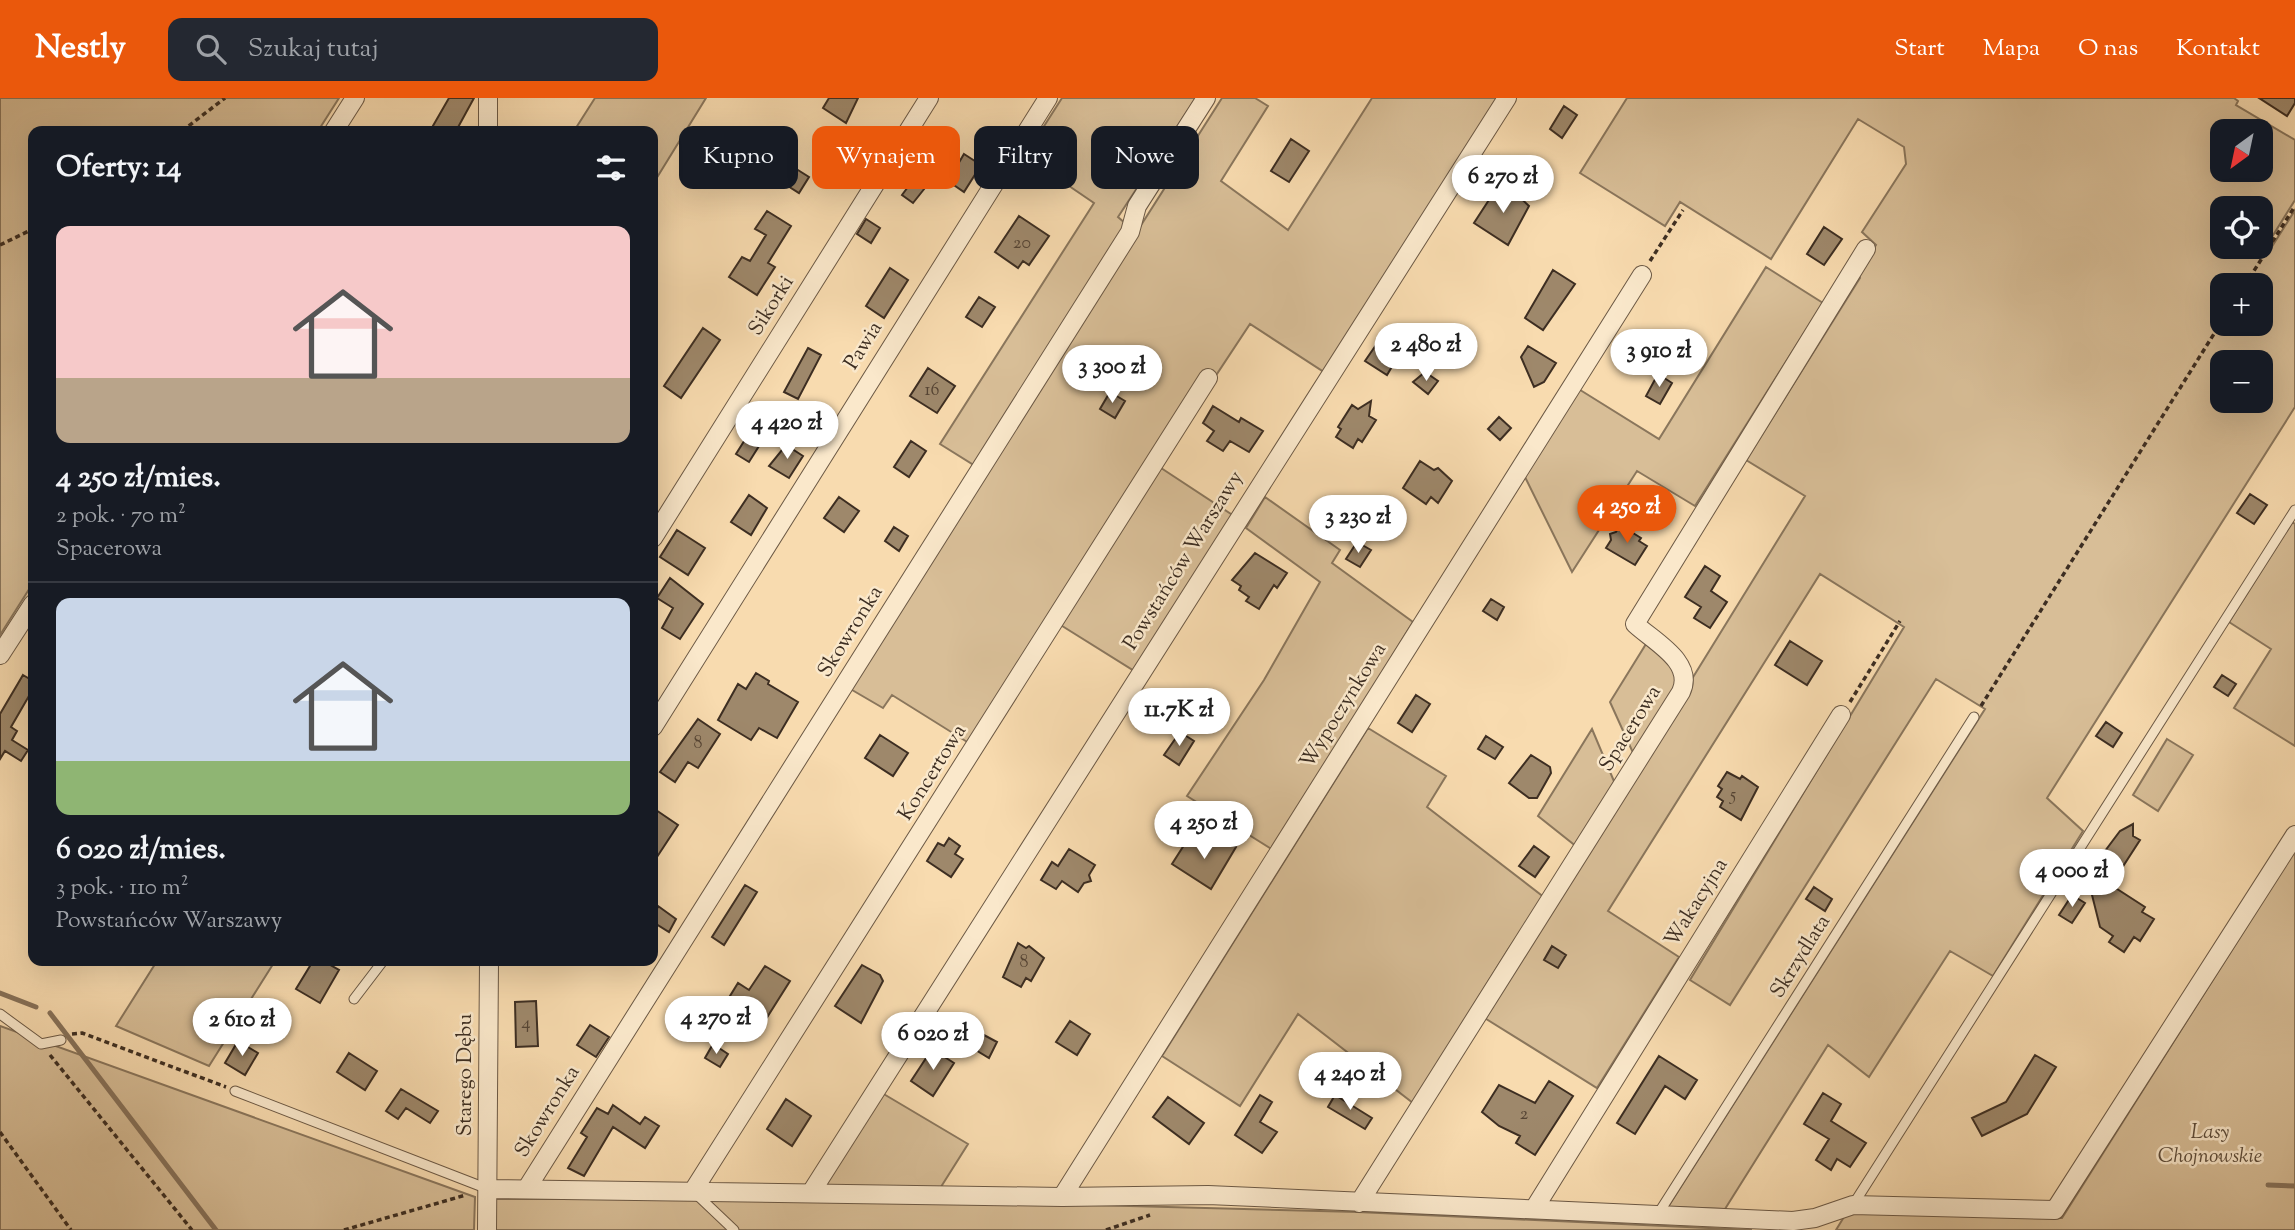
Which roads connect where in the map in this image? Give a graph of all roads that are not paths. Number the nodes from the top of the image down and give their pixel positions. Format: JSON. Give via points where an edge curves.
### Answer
{"nodes":[{"id":1,"x":355,"y":98,"type":"edge"},
{"id":2,"x":488,"y":98,"type":"edge"},
{"id":3,"x":929,"y":98,"type":"edge"},
{"id":4,"x":1048,"y":98,"type":"edge"},
{"id":5,"x":1206,"y":98,"type":"edge"},
{"id":6,"x":1507,"y":98,"type":"edge"},
{"id":7,"x":337,"y":126,"type":"edge"},
{"id":8,"x":488,"y":126,"type":"edge"},
{"id":9,"x":1866,"y":249,"type":"dead end"},
{"id":10,"x":1642,"y":275,"type":"road end"},
{"id":11,"x":1208,"y":378,"type":"dead end"},
{"id":12,"x":2295,"y":510,"type":"edge"},
{"id":13,"x":658,"y":530,"type":"edge"},
{"id":14,"x":28,"y":612,"type":"edge"},
{"id":15,"x":0,"y":655,"type":"edge"},
{"id":16,"x":1841,"y":715,"type":"road end"},
{"id":17,"x":1974,"y":717,"type":"road end"},
{"id":18,"x":658,"y":719,"type":"edge"},
{"id":19,"x":2295,"y":835,"type":"edge"},
{"id":20,"x":379,"y":966,"type":"edge"},
{"id":21,"x":489,"y":966,"type":"edge"},
{"id":22,"x":354,"y":999,"type":"dead end"},
{"id":23,"x":0,"y":1014,"type":"edge"},
{"id":24,"x":61,"y":1041,"type":"dead end"},
{"id":25,"x":235,"y":1091,"type":"road end"},
{"id":26,"x":527,"y":1188,"type":"junction"},
{"id":27,"x":488,"y":1189,"type":"junction"},
{"id":28,"x":693,"y":1191,"type":"junction"},
{"id":29,"x":812,"y":1191,"type":"junction"},
{"id":30,"x":1062,"y":1197,"type":"junction"},
{"id":31,"x":1359,"y":1203,"type":"junction"},
{"id":32,"x":1853,"y":1205,"type":"junction"},
{"id":33,"x":1534,"y":1209,"type":"junction"},
{"id":34,"x":1657,"y":1216,"type":"junction"},
{"id":35,"x":487,"y":1230,"type":"edge"},
{"id":36,"x":734,"y":1230,"type":"edge"}],
"edges":[{"from":1,"to":7,"type":"street"},
{"from":2,"to":8,"type":"street"},
{"from":3,"to":13,"type":"street","name":"Sikorki"},
{"from":4,"to":18,"type":"street","name":"Pawia"},
{"from":5,"to":26,"type":"street","name":"Skowronka","via":[[1138,206],[1130,232]]},
{"from":6,"to":29,"type":"street","name":"Powstańców Warszawy"},
{"from":9,"to":31,"type":"street","name":"Spacerowa","via":[[1635,624],[1681,665],[1685,679],[1681,692]]},
{"from":10,"to":30,"type":"street","name":"Wypoczynkowa"},
{"from":11,"to":28,"type":"street","name":"Koncertowa"},
{"from":12,"to":32,"type":"lane"},
{"from":14,"to":15,"type":"street"},
{"from":16,"to":33,"type":"street","name":"Wakacyjna"},
{"from":17,"to":34,"type":"lane","name":"Skrzydlata"},
{"from":19,"to":32,"type":"street","via":[[2055,1210]]},
{"from":20,"to":22,"type":"lane"},
{"from":21,"to":27,"type":"street","name":"Starego Dębu"},
{"from":23,"to":24,"type":"lane","via":[[41,1044]]},
{"from":25,"to":27,"type":"lane"},
{"from":26,"to":27,"type":"street"},
{"from":26,"to":28,"type":"street"},
{"from":27,"to":35,"type":"street","name":"Starego Dębu"},
{"from":28,"to":29,"type":"street"},
{"from":28,"to":36,"type":"lane"},
{"from":29,"to":30,"type":"street"},
{"from":30,"to":31,"type":"street","via":[[1208,1195]]},
{"from":31,"to":33,"type":"street"},
{"from":32,"to":34,"type":"street","via":[[1793,1222]]},
{"from":33,"to":34,"type":"street"}]}
